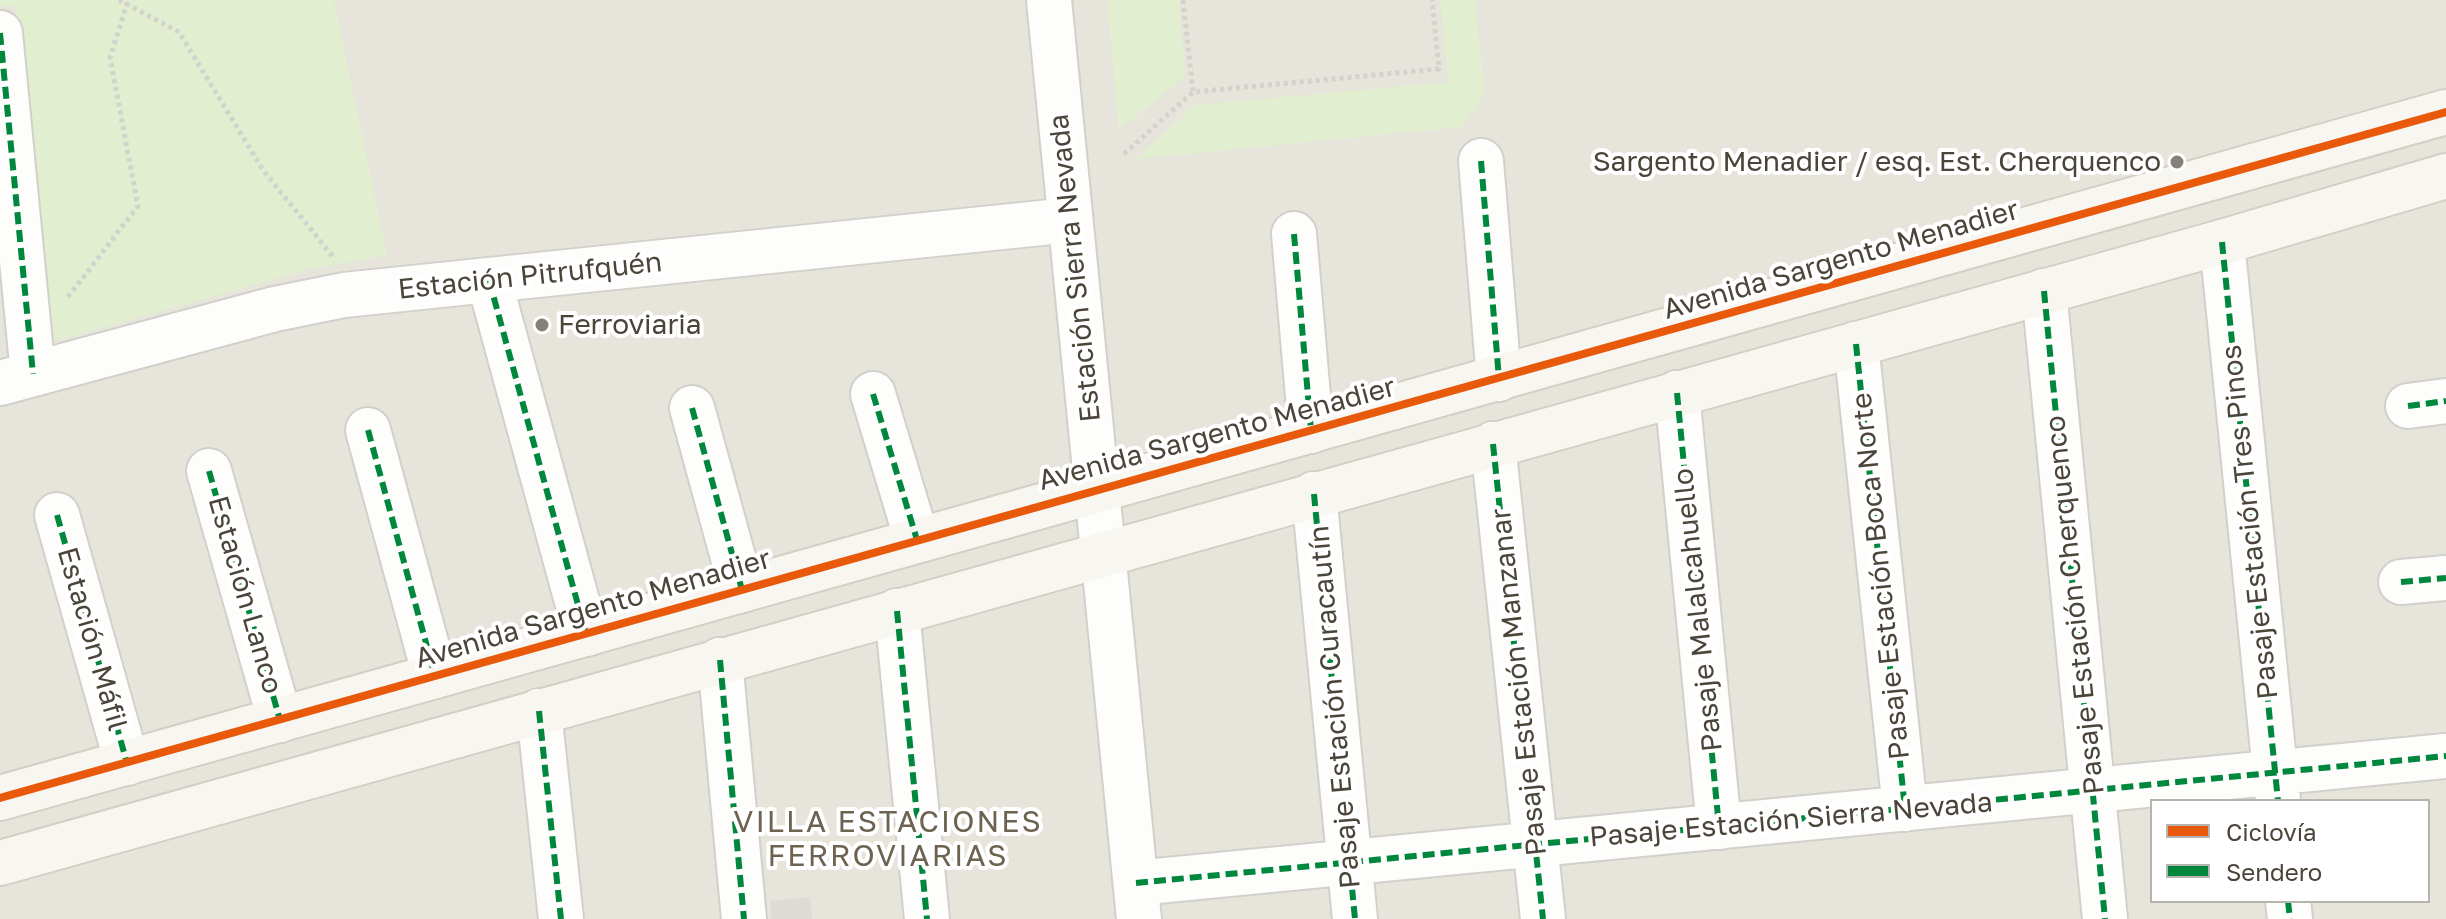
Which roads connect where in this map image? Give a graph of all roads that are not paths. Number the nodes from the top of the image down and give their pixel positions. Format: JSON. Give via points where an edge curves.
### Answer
{"nodes":[{"id":1,"x":1049,"y":0,"type":"edge"},
{"id":2,"x":0,"y":33,"type":"edge"},
{"id":3,"x":2446,"y":112,"type":"edge"},
{"id":4,"x":1481,"y":161,"type":"dead end"},
{"id":5,"x":2446,"y":176,"type":"edge"},
{"id":6,"x":1070,"y":220,"type":"junction"},
{"id":7,"x":1294,"y":234,"type":"dead end"},
{"id":8,"x":2222,"y":242,"type":"junction"},
{"id":9,"x":489,"y":280,"type":"junction"},
{"id":10,"x":2044,"y":291,"type":"junction"},
{"id":11,"x":1856,"y":344,"type":"junction"},
{"id":12,"x":21,"y":368,"type":"edge"},
{"id":13,"x":1499,"y":379,"type":"junction"},
{"id":14,"x":1677,"y":393,"type":"junction"},
{"id":15,"x":873,"y":394,"type":"dead end"},
{"id":16,"x":692,"y":408,"type":"dead end"},
{"id":17,"x":368,"y":430,"type":"dead end"},
{"id":18,"x":1311,"y":431,"type":"junction"},
{"id":19,"x":1493,"y":444,"type":"junction"},
{"id":20,"x":209,"y":471,"type":"dead end"},
{"id":21,"x":1097,"y":490,"type":"junction"},
{"id":22,"x":1314,"y":494,"type":"junction"},
{"id":23,"x":57,"y":515,"type":"dead end"},
{"id":24,"x":917,"y":540,"type":"junction"},
{"id":25,"x":1103,"y":553,"type":"junction"},
{"id":26,"x":2446,"y":578,"type":"edge"},
{"id":27,"x":2401,"y":582,"type":"dead end"},
{"id":28,"x":742,"y":590,"type":"junction"},
{"id":29,"x":897,"y":611,"type":"junction"},
{"id":30,"x":586,"y":634,"type":"junction"},
{"id":31,"x":720,"y":660,"type":"junction"},
{"id":32,"x":435,"y":676,"type":"junction"},
{"id":33,"x":539,"y":711,"type":"junction"},
{"id":34,"x":280,"y":720,"type":"junction"},
{"id":35,"x":2446,"y":756,"type":"edge"},
{"id":36,"x":127,"y":763,"type":"junction"},
{"id":37,"x":2276,"y":787,"type":"edge"},
{"id":38,"x":2093,"y":791,"type":"junction"},
{"id":39,"x":0,"y":798,"type":"edge"},
{"id":40,"x":1905,"y":809,"type":"junction"},
{"id":41,"x":1719,"y":827,"type":"junction"},
{"id":42,"x":1536,"y":844,"type":"junction"},
{"id":43,"x":1350,"y":862,"type":"junction"},
{"id":44,"x":0,"y":863,"type":"edge"},
{"id":45,"x":1138,"y":901,"type":"edge"},
{"id":46,"x":561,"y":919,"type":"edge"},
{"id":47,"x":744,"y":919,"type":"edge"},
{"id":48,"x":927,"y":919,"type":"edge"},
{"id":49,"x":1355,"y":919,"type":"edge"},
{"id":50,"x":1543,"y":919,"type":"edge"},
{"id":51,"x":2105,"y":919,"type":"edge"}],
"edges":[{"from":1,"to":6,"type":"street","name":"Estación Sierra Nevada"},
{"from":2,"to":12,"type":"street"},
{"from":3,"to":13,"type":"street","name":"Avenida Sargento Menadier"},
{"from":4,"to":13,"type":"street"},
{"from":5,"to":8,"type":"street"},
{"from":6,"to":9,"type":"street","name":"Estación Pitrufquén"},
{"from":6,"to":21,"type":"street","name":"Estación Sierra Nevada"},
{"from":7,"to":18,"type":"street"},
{"from":8,"to":10,"type":"street"},
{"from":8,"to":37,"type":"street","name":"Pasaje Estación Tres Pinos"},
{"from":9,"to":12,"type":"street","name":"Estación Pitrufquén","via":[[362,293],[275,309]]},
{"from":9,"to":30,"type":"street"},
{"from":10,"to":11,"type":"street"},
{"from":10,"to":38,"type":"street","name":"Pasaje Estación Cherquenco"},
{"from":11,"to":14,"type":"street"},
{"from":11,"to":40,"type":"street","name":"Pasaje Estación Boca Norte"},
{"from":13,"to":18,"type":"street","name":"Avenida Sargento Menadier"},
{"from":14,"to":19,"type":"street"},
{"from":14,"to":41,"type":"street","name":"Pasaje Malalcahuello"},
{"from":15,"to":24,"type":"street"},
{"from":16,"to":28,"type":"street"},
{"from":17,"to":32,"type":"street"},
{"from":18,"to":21,"type":"street","name":"Avenida Sargento Menadier"},
{"from":19,"to":22,"type":"street"},
{"from":19,"to":42,"type":"street","name":"Pasaje Estación Manzanar"},
{"from":20,"to":34,"type":"street","name":"Estación Lanco"},
{"from":21,"to":24,"type":"street","name":"Avenida Sargento Menadier"},
{"from":21,"to":25,"type":"street","name":"Estación Sierra Nevada"},
{"from":22,"to":25,"type":"street"},
{"from":22,"to":43,"type":"street","name":"Pasaje Estación Curacautín"},
{"from":23,"to":36,"type":"street","name":"Estación Máfil"},
{"from":24,"to":28,"type":"street","name":"Avenida Sargento Menadier"},
{"from":25,"to":29,"type":"street"},
{"from":25,"to":45,"type":"street","name":"Estación Sierra Nevada"},
{"from":26,"to":27,"type":"street"},
{"from":28,"to":30,"type":"street","name":"Avenida Sargento Menadier"},
{"from":29,"to":31,"type":"street"},
{"from":29,"to":48,"type":"street"},
{"from":30,"to":32,"type":"street","name":"Avenida Sargento Menadier"},
{"from":31,"to":33,"type":"street"},
{"from":31,"to":47,"type":"street"},
{"from":32,"to":34,"type":"street","name":"Avenida Sargento Menadier"},
{"from":33,"to":44,"type":"street"},
{"from":33,"to":46,"type":"street"},
{"from":34,"to":36,"type":"street","name":"Avenida Sargento Menadier"},
{"from":35,"to":37,"type":"street","name":"Pasaje Estación Sierra Nevada"},
{"from":36,"to":39,"type":"street","name":"Avenida Sargento Menadier"},
{"from":37,"to":38,"type":"street","name":"Pasaje Estación Sierra Nevada"},
{"from":38,"to":40,"type":"street","name":"Pasaje Estación Sierra Nevada"},
{"from":38,"to":51,"type":"street","name":"Pasaje Estación Cherquenco"},
{"from":40,"to":41,"type":"street","name":"Pasaje Estación Sierra Nevada"},
{"from":41,"to":42,"type":"street","name":"Pasaje Estación Sierra Nevada"},
{"from":42,"to":43,"type":"street","name":"Pasaje Estación Sierra Nevada"},
{"from":42,"to":50,"type":"street","name":"Pasaje Estación Manzanar"},
{"from":43,"to":45,"type":"street","name":"Pasaje Estación Sierra Nevada"},
{"from":43,"to":49,"type":"street","name":"Pasaje Estación Curacautín"}]}
